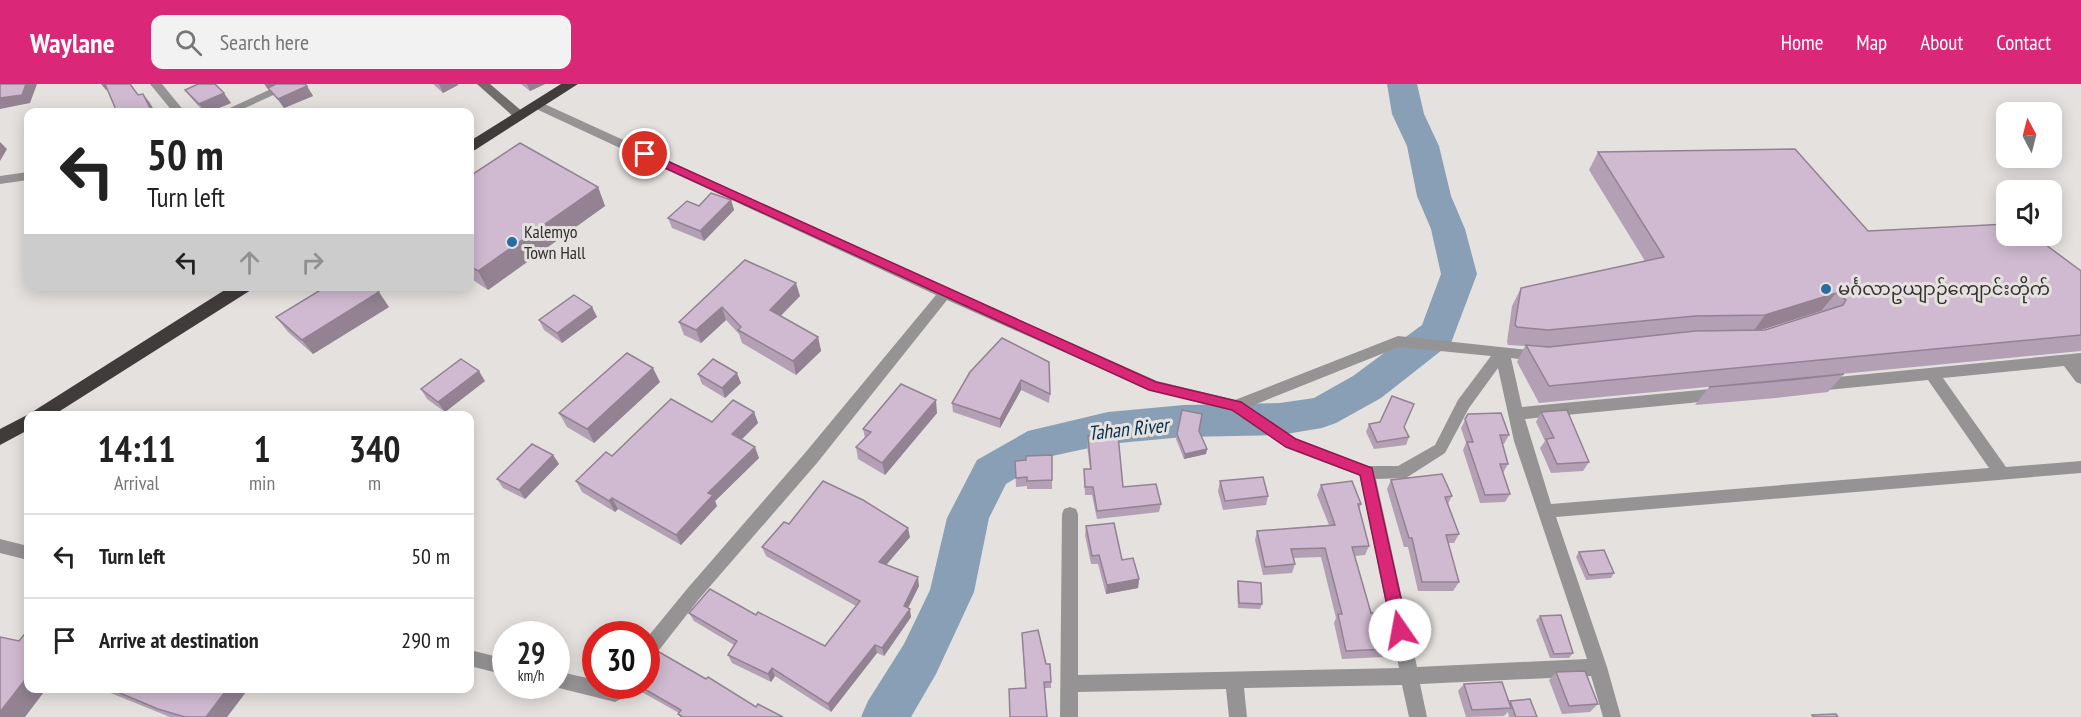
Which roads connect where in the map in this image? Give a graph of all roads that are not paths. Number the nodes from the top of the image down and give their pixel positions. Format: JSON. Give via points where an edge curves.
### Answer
{"nodes":[{"id":1,"x":156,"y":84,"type":"edge"},
{"id":2,"x":292,"y":84,"type":"edge"},
{"id":3,"x":483,"y":84,"type":"edge"},
{"id":4,"x":571,"y":84,"type":"edge"},
{"id":5,"x":538,"y":105,"type":"junction"},
{"id":6,"x":176,"y":108,"type":"edge"},
{"id":7,"x":236,"y":108,"type":"edge"},
{"id":8,"x":520,"y":116,"type":"junction"},
{"id":9,"x":474,"y":145,"type":"edge"},
{"id":10,"x":24,"y":177,"type":"edge"},
{"id":11,"x":0,"y":180,"type":"edge"},
{"id":12,"x":237,"y":291,"type":"edge"},
{"id":13,"x":945,"y":293,"type":"junction"},
{"id":14,"x":1502,"y":352,"type":"junction"},
{"id":15,"x":1561,"y":354,"type":"edge"},
{"id":16,"x":2074,"y":360,"type":"edge"},
{"id":17,"x":1932,"y":374,"type":"junction"},
{"id":18,"x":2081,"y":378,"type":"edge"},
{"id":19,"x":1801,"y":386,"type":"edge"},
{"id":20,"x":1741,"y":392,"type":"edge"},
{"id":21,"x":1236,"y":406,"type":"junction"},
{"id":22,"x":45,"y":411,"type":"edge"},
{"id":23,"x":1515,"y":414,"type":"junction"},
{"id":24,"x":24,"y":423,"type":"edge"},
{"id":25,"x":0,"y":438,"type":"edge"},
{"id":26,"x":2081,"y":467,"type":"edge"},
{"id":27,"x":1367,"y":472,"type":"junction"},
{"id":28,"x":2002,"y":474,"type":"junction"},
{"id":29,"x":1545,"y":511,"type":"junction"},
{"id":30,"x":1070,"y":514,"type":"dead end"},
{"id":31,"x":0,"y":546,"type":"edge"},
{"id":32,"x":24,"y":552,"type":"edge"},
{"id":33,"x":660,"y":635,"type":"edge"},
{"id":34,"x":474,"y":659,"type":"edge"},
{"id":35,"x":492,"y":664,"type":"edge"},
{"id":36,"x":1598,"y":667,"type":"junction"},
{"id":37,"x":1409,"y":676,"type":"junction"},
{"id":38,"x":1234,"y":680,"type":"junction"},
{"id":39,"x":1070,"y":684,"type":"junction"},
{"id":40,"x":1069,"y":717,"type":"edge"},
{"id":41,"x":1238,"y":717,"type":"edge"},
{"id":42,"x":1418,"y":717,"type":"edge"},
{"id":43,"x":1612,"y":717,"type":"edge"}],
"edges":[{"from":1,"to":6,"type":"street"},
{"from":2,"to":7,"type":"street"},
{"from":3,"to":8,"type":"street"},
{"from":4,"to":5,"type":"highway"},
{"from":5,"to":8,"type":"highway"},
{"from":5,"to":13,"type":"street"},
{"from":8,"to":9,"type":"highway"},
{"from":10,"to":11,"type":"street"},
{"from":12,"to":22,"type":"highway"},
{"from":13,"to":21,"type":"street","via":[[1154,386]]},
{"from":13,"to":33,"type":"street"},
{"from":14,"to":15,"type":"street"},
{"from":14,"to":21,"type":"street","via":[[1398,341]]},
{"from":14,"to":23,"type":"street"},
{"from":14,"to":27,"type":"street","via":[[1463,404],[1440,449],[1400,473]]},
{"from":16,"to":17,"type":"street"},
{"from":16,"to":18,"type":"street"},
{"from":17,"to":19,"type":"street"},
{"from":17,"to":28,"type":"street"},
{"from":20,"to":23,"type":"street"},
{"from":21,"to":27,"type":"street","via":[[1291,443]]},
{"from":23,"to":29,"type":"street"},
{"from":24,"to":25,"type":"highway"},
{"from":26,"to":28,"type":"street"},
{"from":27,"to":37,"type":"street"},
{"from":28,"to":29,"type":"street"},
{"from":29,"to":36,"type":"street"},
{"from":30,"to":39,"type":"street"},
{"from":31,"to":32,"type":"street"},
{"from":34,"to":35,"type":"street"},
{"from":36,"to":37,"type":"street"},
{"from":36,"to":43,"type":"street"},
{"from":37,"to":38,"type":"street"},
{"from":37,"to":42,"type":"street"},
{"from":38,"to":39,"type":"street"},
{"from":38,"to":41,"type":"street"},
{"from":39,"to":40,"type":"street"}]}
